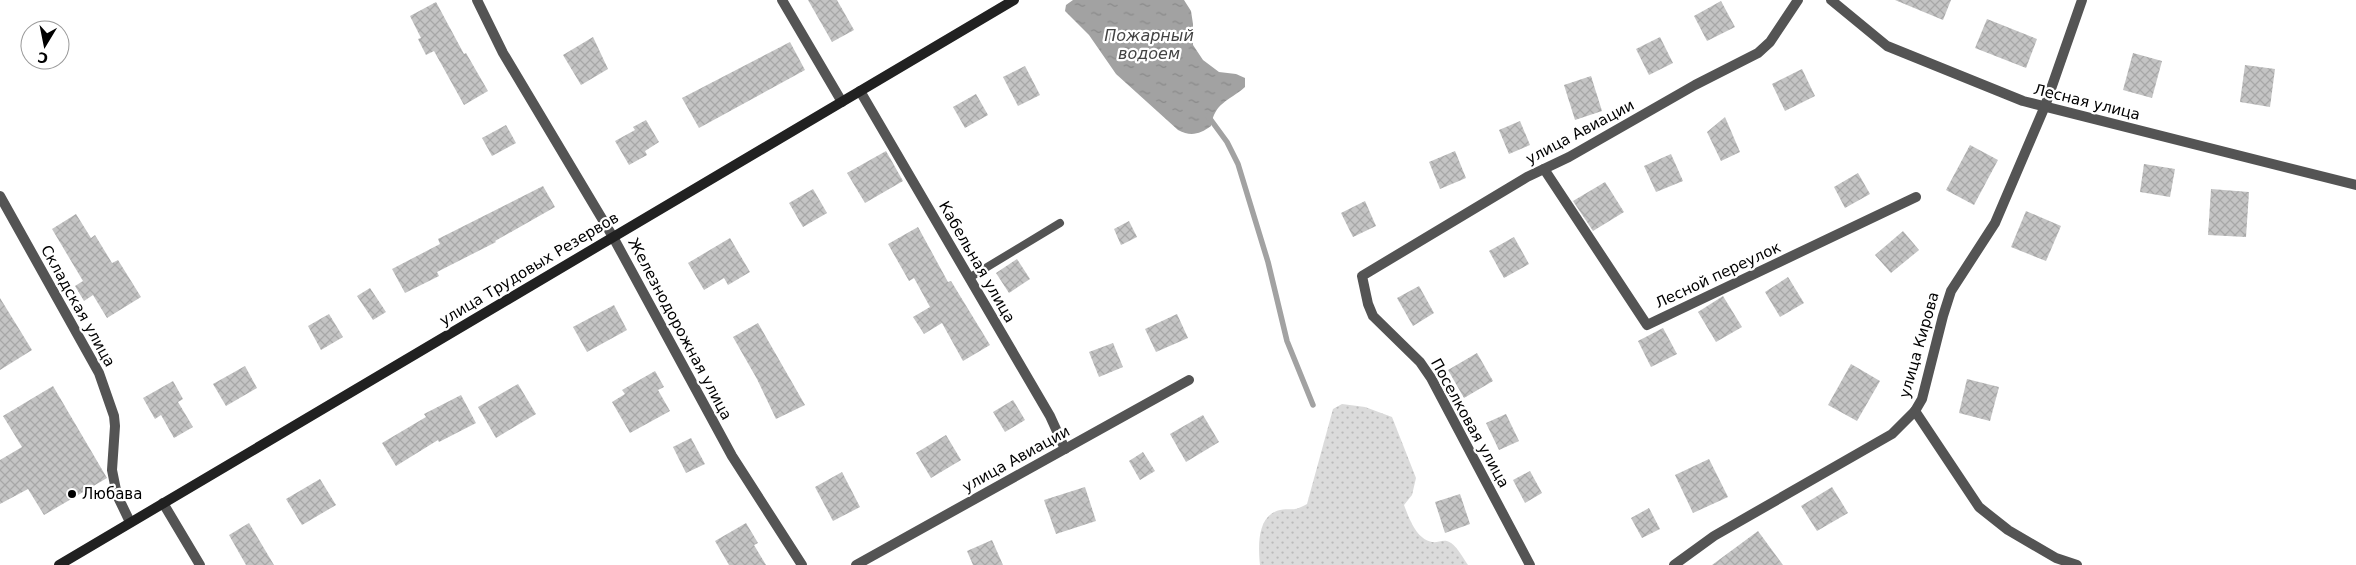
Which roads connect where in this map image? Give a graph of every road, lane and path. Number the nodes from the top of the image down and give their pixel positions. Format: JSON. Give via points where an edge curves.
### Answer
{"nodes":[{"id":1,"x":477,"y":0,"type":"edge"},
{"id":2,"x":782,"y":0,"type":"edge"},
{"id":3,"x":1014,"y":0,"type":"edge"},
{"id":4,"x":1798,"y":0,"type":"edge"},
{"id":5,"x":1831,"y":0,"type":"edge"},
{"id":6,"x":2082,"y":0,"type":"edge"},
{"id":7,"x":860,"y":91,"type":"junction"},
{"id":8,"x":842,"y":102,"type":"junction"},
{"id":9,"x":2045,"y":106,"type":"junction"},
{"id":10,"x":1544,"y":169,"type":"junction"},
{"id":11,"x":2356,"y":185,"type":"edge"},
{"id":12,"x":0,"y":196,"type":"edge"},
{"id":13,"x":1916,"y":197,"type":"dead end"},
{"id":14,"x":1060,"y":222,"type":"dead end"},
{"id":15,"x":613,"y":237,"type":"junction"},
{"id":16,"x":1362,"y":276,"type":"joint"},
{"id":17,"x":969,"y":278,"type":"junction"},
{"id":18,"x":1189,"y":380,"type":"dead end"},
{"id":19,"x":1915,"y":411,"type":"junction"},
{"id":20,"x":1065,"y":449,"type":"junction"},
{"id":21,"x":163,"y":503,"type":"junction"},
{"id":22,"x":130,"y":522,"type":"junction"},
{"id":23,"x":59,"y":565,"type":"edge"},
{"id":24,"x":200,"y":565,"type":"edge"},
{"id":25,"x":802,"y":565,"type":"edge"},
{"id":26,"x":856,"y":565,"type":"edge"},
{"id":27,"x":1530,"y":565,"type":"edge"},
{"id":28,"x":1674,"y":565,"type":"edge"},
{"id":29,"x":2076,"y":565,"type":"edge"}],
"edges":[{"from":1,"to":15,"type":"street","name":"Железнодорожная улица","via":[[503,53]]},
{"from":2,"to":8,"type":"street"},
{"from":3,"to":7,"type":"main road","name":"улица Трудовых Резервов"},
{"from":4,"to":10,"type":"street","name":"улица Авиации","via":[[1770,42],[1758,53],[1695,84],[1569,158]]},
{"from":5,"to":9,"type":"street","name":"Лесная улица","via":[[1886,46],[2023,101]]},
{"from":6,"to":9,"type":"street","name":"улица Кирова"},
{"from":7,"to":8,"type":"main road","name":"улица Трудовых Резервов"},
{"from":7,"to":17,"type":"street","name":"Кабельная улица"},
{"from":8,"to":15,"type":"main road","name":"улица Трудовых Резервов"},
{"from":9,"to":11,"type":"street","name":"Лесная улица"},
{"from":9,"to":19,"type":"street","name":"улица Кирова","via":[[1995,223],[1951,290],[1922,399]]},
{"from":10,"to":13,"type":"street","name":"Лесной переулок","via":[[1647,325]]},
{"from":10,"to":16,"type":"street","name":"улица Авиации"},
{"from":12,"to":22,"type":"street","name":"Складская улица","via":[[99,373],[114,416],[112,470],[117,495]]},
{"from":14,"to":17,"type":"lane"},
{"from":15,"to":21,"type":"main road","name":"улица Трудовых Резервов"},
{"from":15,"to":25,"type":"street","name":"Железнодорожная улица","via":[[732,456]]},
{"from":16,"to":27,"type":"street","name":"Поселковая улица","via":[[1373,316],[1420,362],[1431,378]]},
{"from":17,"to":20,"type":"street","name":"Кабельная улица","via":[[1050,416]]},
{"from":18,"to":20,"type":"street","name":"улица Авиации"},
{"from":19,"to":28,"type":"street","name":"улица Кирова","via":[[1892,434],[1714,536]]},
{"from":19,"to":29,"type":"street","via":[[1979,507],[2008,530],[2056,558]]},
{"from":20,"to":26,"type":"street","name":"улица Авиации"},
{"from":21,"to":22,"type":"main road","name":"улица Трудовых Резервов"},
{"from":21,"to":24,"type":"street"},
{"from":22,"to":23,"type":"main road","name":"улица Трудовых Резервов"}]}
